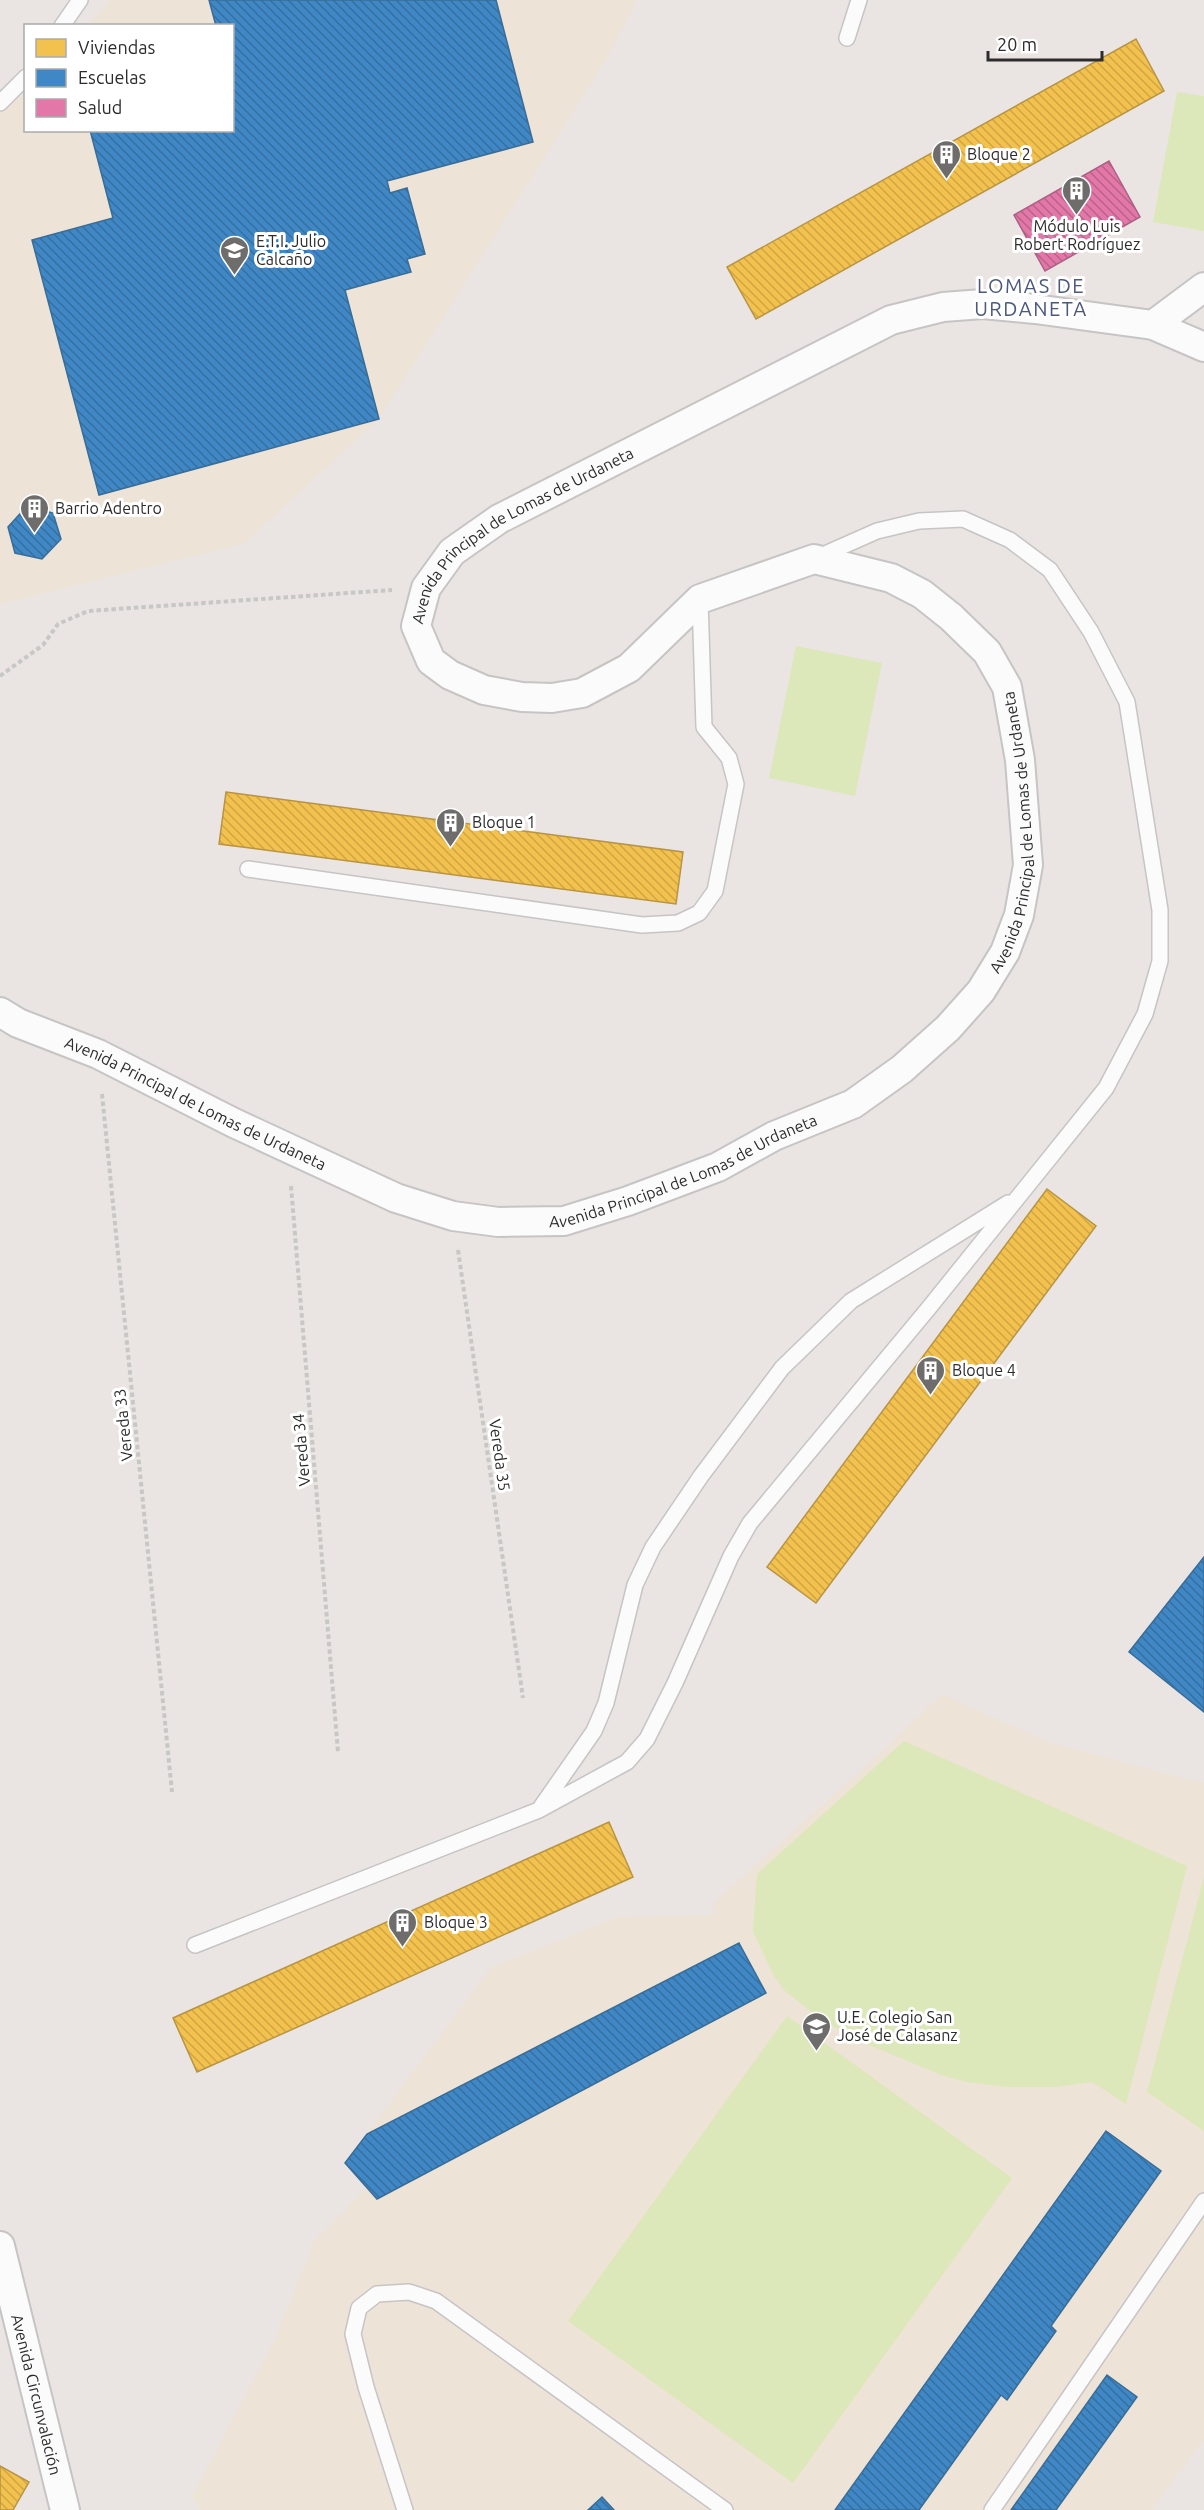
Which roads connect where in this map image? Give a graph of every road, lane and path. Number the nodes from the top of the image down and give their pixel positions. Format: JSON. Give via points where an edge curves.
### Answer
{"nodes":[{"id":1,"x":80,"y":0,"type":"edge"},
{"id":2,"x":859,"y":0,"type":"edge"},
{"id":3,"x":63,"y":24,"type":"edge"},
{"id":4,"x":847,"y":38,"type":"dead end"},
{"id":5,"x":24,"y":80,"type":"edge"},
{"id":6,"x":0,"y":103,"type":"edge"},
{"id":7,"x":1204,"y":287,"type":"edge"},
{"id":8,"x":1153,"y":325,"type":"junction"},
{"id":9,"x":1204,"y":347,"type":"edge"},
{"id":10,"x":814,"y":559,"type":"junction"},
{"id":11,"x":426,"y":588,"type":"junction"},
{"id":12,"x":700,"y":599,"type":"junction"},
{"id":13,"x":0,"y":676,"type":"edge"},
{"id":14,"x":248,"y":869,"type":"dead end"},
{"id":15,"x":0,"y":1012,"type":"edge"},
{"id":16,"x":98,"y":1054,"type":"junction"},
{"id":17,"x":288,"y":1146,"type":"junction"},
{"id":18,"x":1017,"y":1198,"type":"junction"},
{"id":19,"x":453,"y":1216,"type":"junction"},
{"id":20,"x":523,"y":1698,"type":"dead end"},
{"id":21,"x":338,"y":1752,"type":"dead end"},
{"id":22,"x":172,"y":1792,"type":"dead end"},
{"id":23,"x":540,"y":1810,"type":"junction"},
{"id":24,"x":195,"y":1945,"type":"dead end"},
{"id":25,"x":1204,"y":2201,"type":"edge"},
{"id":26,"x":0,"y":2246,"type":"edge"},
{"id":27,"x":65,"y":2510,"type":"edge"},
{"id":28,"x":405,"y":2510,"type":"edge"},
{"id":29,"x":726,"y":2510,"type":"edge"},
{"id":30,"x":992,"y":2510,"type":"edge"}],
"edges":[{"from":1,"to":3,"type":"lane"},
{"from":2,"to":4,"type":"lane"},
{"from":5,"to":6,"type":"lane"},
{"from":7,"to":8,"type":"street"},
{"from":8,"to":9,"type":"street","name":"Avenida Principal de Lomas de Urdaneta"},
{"from":8,"to":11,"type":"street","name":"Avenida Principal de Lomas de Urdaneta","via":[[983,304],[943,307],[891,320],[499,519],[452,552]]},
{"from":10,"to":12,"type":"street","name":"Avenida Principal de Lomas de Urdaneta"},
{"from":10,"to":18,"type":"lane","via":[[877,531],[919,521],[963,519],[1010,540],[1050,570],[1091,632],[1127,702],[1160,910],[1160,961],[1144,1014],[1106,1088]]},
{"from":10,"to":19,"type":"street","name":"Avenida Principal de Lomas de Urdaneta","via":[[891,578],[922,594],[987,652],[1006,687],[1020,760],[1028,865],[1019,915],[1005,952],[981,991],[948,1028],[902,1069],[853,1104],[774,1136],[718,1167],[564,1221],[498,1222]]},
{"from":11,"to":12,"type":"street","name":"Avenida Principal de Lomas de Urdaneta","via":[[416,626],[431,661],[450,675],[484,690],[522,698],[582,693],[629,668]]},
{"from":11,"to":13,"type":"path","via":[[88,611],[58,624],[43,645]]},
{"from":12,"to":14,"type":"lane","via":[[704,727],[729,758],[736,784],[716,891],[699,913],[678,923],[642,924]]},
{"from":15,"to":16,"type":"street","name":"Avenida Principal de Lomas de Urdaneta","via":[[18,1023]]},
{"from":16,"to":17,"type":"street","name":"Avenida Principal de Lomas de Urdaneta"},
{"from":16,"to":22,"type":"path","name":"Vereda 33"},
{"from":17,"to":19,"type":"street","name":"Avenida Principal de Lomas de Urdaneta","via":[[396,1198]]},
{"from":17,"to":21,"type":"path","name":"Vereda 34"},
{"from":18,"to":23,"type":"lane","via":[[750,1523],[647,1739],[627,1762]]},
{"from":18,"to":23,"type":"lane","via":[[851,1301],[782,1368],[653,1547],[635,1585],[606,1703],[594,1731]]},
{"from":19,"to":20,"type":"path","name":"Vereda 35"},
{"from":23,"to":24,"type":"lane"},
{"from":25,"to":30,"type":"lane"},
{"from":26,"to":27,"type":"street","name":"Avenida Circunvalación"},
{"from":28,"to":29,"type":"lane","via":[[353,2334],[359,2308],[377,2294],[409,2292],[436,2301]]}]}
